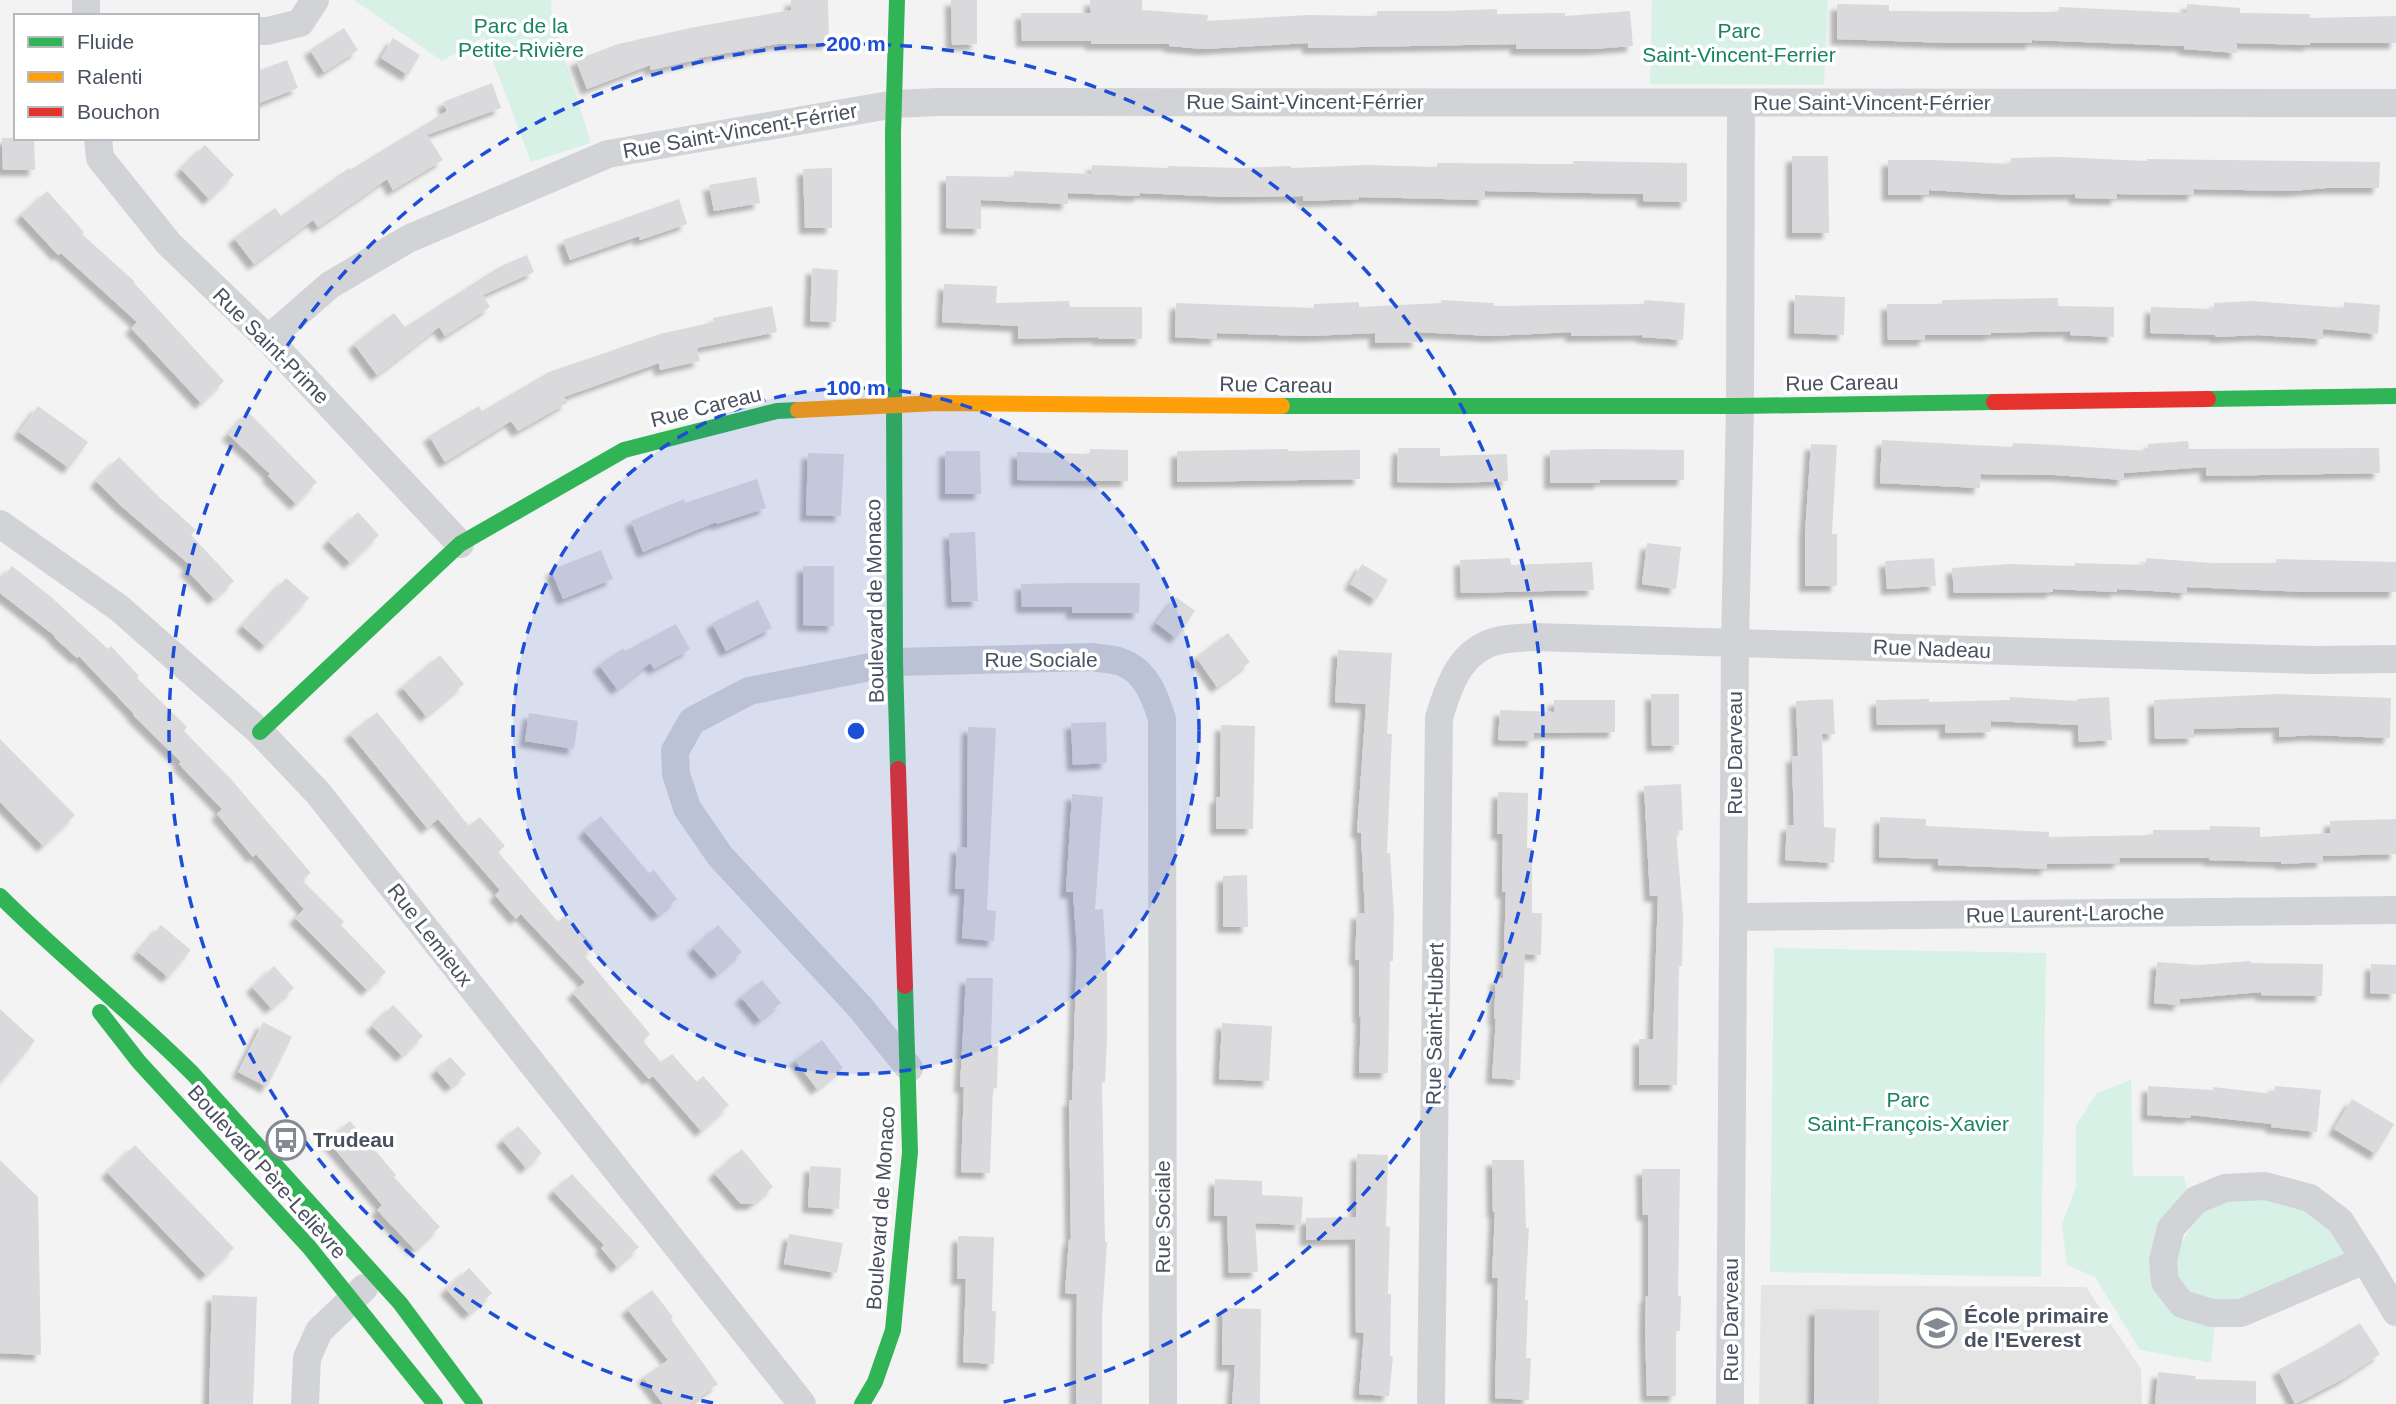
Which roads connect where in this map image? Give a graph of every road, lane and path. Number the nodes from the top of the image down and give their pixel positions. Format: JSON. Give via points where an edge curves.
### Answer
{"nodes":[{"id":1,"x":315,"y":0,"type":"edge"},
{"id":2,"x":897,"y":0,"type":"edge"},
{"id":3,"x":259,"y":31,"type":"edge"},
{"id":4,"x":1741,"y":103,"type":"junction"},
{"id":5,"x":2396,"y":103,"type":"edge"},
{"id":6,"x":895,"y":104,"type":"junction"},
{"id":7,"x":98,"y":140,"type":"edge"},
{"id":8,"x":268,"y":339,"type":"junction"},
{"id":9,"x":2396,"y":396,"type":"edge"},
{"id":10,"x":893,"y":406,"type":"junction"},
{"id":11,"x":1740,"y":406,"type":"junction"},
{"id":12,"x":0,"y":524,"type":"edge"},
{"id":13,"x":460,"y":544,"type":"junction"},
{"id":14,"x":1735,"y":644,"type":"junction"},
{"id":15,"x":1471,"y":653,"type":"joint"},
{"id":16,"x":2396,"y":659,"type":"edge"},
{"id":17,"x":895,"y":662,"type":"junction"},
{"id":18,"x":260,"y":732,"type":"junction"},
{"id":19,"x":0,"y":895,"type":"edge"},
{"id":20,"x":2396,"y":910,"type":"edge"},
{"id":21,"x":1734,"y":917,"type":"junction"},
{"id":22,"x":40,"y":936,"type":"junction"},
{"id":23,"x":909,"y":1069,"type":"junction"},
{"id":24,"x":2365,"y":1260,"type":"junction"},
{"id":25,"x":377,"y":1277,"type":"junction"},
{"id":26,"x":352,"y":1299,"type":"junction"},
{"id":27,"x":2396,"y":1312,"type":"edge"},
{"id":28,"x":305,"y":1404,"type":"edge"},
{"id":29,"x":435,"y":1404,"type":"edge"},
{"id":30,"x":475,"y":1404,"type":"edge"},
{"id":31,"x":802,"y":1404,"type":"edge"},
{"id":32,"x":862,"y":1404,"type":"edge"},
{"id":33,"x":1163,"y":1404,"type":"edge"},
{"id":34,"x":1432,"y":1404,"type":"edge"},
{"id":35,"x":1730,"y":1404,"type":"edge"}],
"edges":[{"from":1,"to":3,"type":"street","via":[[300,23]]},
{"from":2,"to":6,"type":"street","name":"Boulevard de Monaco"},
{"from":4,"to":5,"type":"street","name":"Rue Saint-Vincent-Férrier"},
{"from":4,"to":6,"type":"street","name":"Rue Saint-Vincent-Férrier"},
{"from":4,"to":11,"type":"street","name":"Rue Darveau"},
{"from":6,"to":8,"type":"street","name":"Rue Saint-Vincent-Férrier","via":[[608,154],[408,239],[330,285]]},
{"from":6,"to":10,"type":"street","name":"Boulevard de Monaco"},
{"from":7,"to":8,"type":"street","name":"Rue Saint-Prime","via":[[100,158],[169,244]]},
{"from":8,"to":13,"type":"street","name":"Rue Saint-Prime"},
{"from":9,"to":11,"type":"street","name":"Rue Careau"},
{"from":10,"to":11,"type":"street","name":"Rue Careau"},
{"from":10,"to":13,"type":"street","name":"Rue Careau","via":[[778,411],[624,450]]},
{"from":10,"to":17,"type":"street","name":"Boulevard de Monaco"},
{"from":11,"to":14,"type":"street","name":"Rue Darveau"},
{"from":12,"to":18,"type":"street","name":"Rue Lemieux","via":[[119,608]]},
{"from":13,"to":18,"type":"street","name":"Rue Careau"},
{"from":14,"to":15,"type":"street","name":"Rue Nadeau","via":[[1534,637],[1498,640]]},
{"from":14,"to":16,"type":"street","name":"Rue Nadeau"},
{"from":14,"to":21,"type":"street","name":"Rue Darveau"},
{"from":15,"to":34,"type":"street","name":"Rue Saint-Hubert","via":[[1450,681],[1439,718]]},
{"from":17,"to":23,"type":"street","name":"Boulevard de Monaco"},
{"from":17,"to":23,"type":"street","name":"Rue Sociale","via":[[749,691],[692,721],[675,751],[676,774],[687,808],[720,856],[860,1007]]},
{"from":17,"to":33,"type":"street","name":"Rue Sociale","via":[[1093,657],[1122,662],[1154,692],[1162,719]]},
{"from":18,"to":31,"type":"street","name":"Rue Lemieux","via":[[318,793]]},
{"from":19,"to":22,"type":"street","name":"Boulevard Père-Lelièvre"},
{"from":20,"to":21,"type":"street","name":"Rue Laurent-Laroche"},
{"from":21,"to":35,"type":"street","name":"Rue Darveau"},
{"from":22,"to":25,"type":"street","name":"Boulevard Père-Lelièvre","via":[[176,1058]]},
{"from":22,"to":26,"type":"street","name":"Boulevard Père-Lelièvre","via":[[139,1062]]},
{"from":23,"to":32,"type":"street","name":"Boulevard de Monaco","via":[[910,1152],[893,1329],[875,1382]]},
{"from":24,"to":24,"type":"street","via":[[2340,1221],[2310,1198],[2266,1186],[2225,1188],[2196,1200],[2171,1228],[2163,1260],[2165,1282],[2182,1304],[2212,1313],[2241,1313]]},
{"from":24,"to":27,"type":"street"},
{"from":25,"to":26,"type":"street"},
{"from":25,"to":30,"type":"street","name":"Boulevard Père-Lelièvre"},
{"from":26,"to":28,"type":"street","via":[[319,1331],[307,1358]]},
{"from":26,"to":29,"type":"street","name":"Boulevard Père-Lelièvre"}]}
